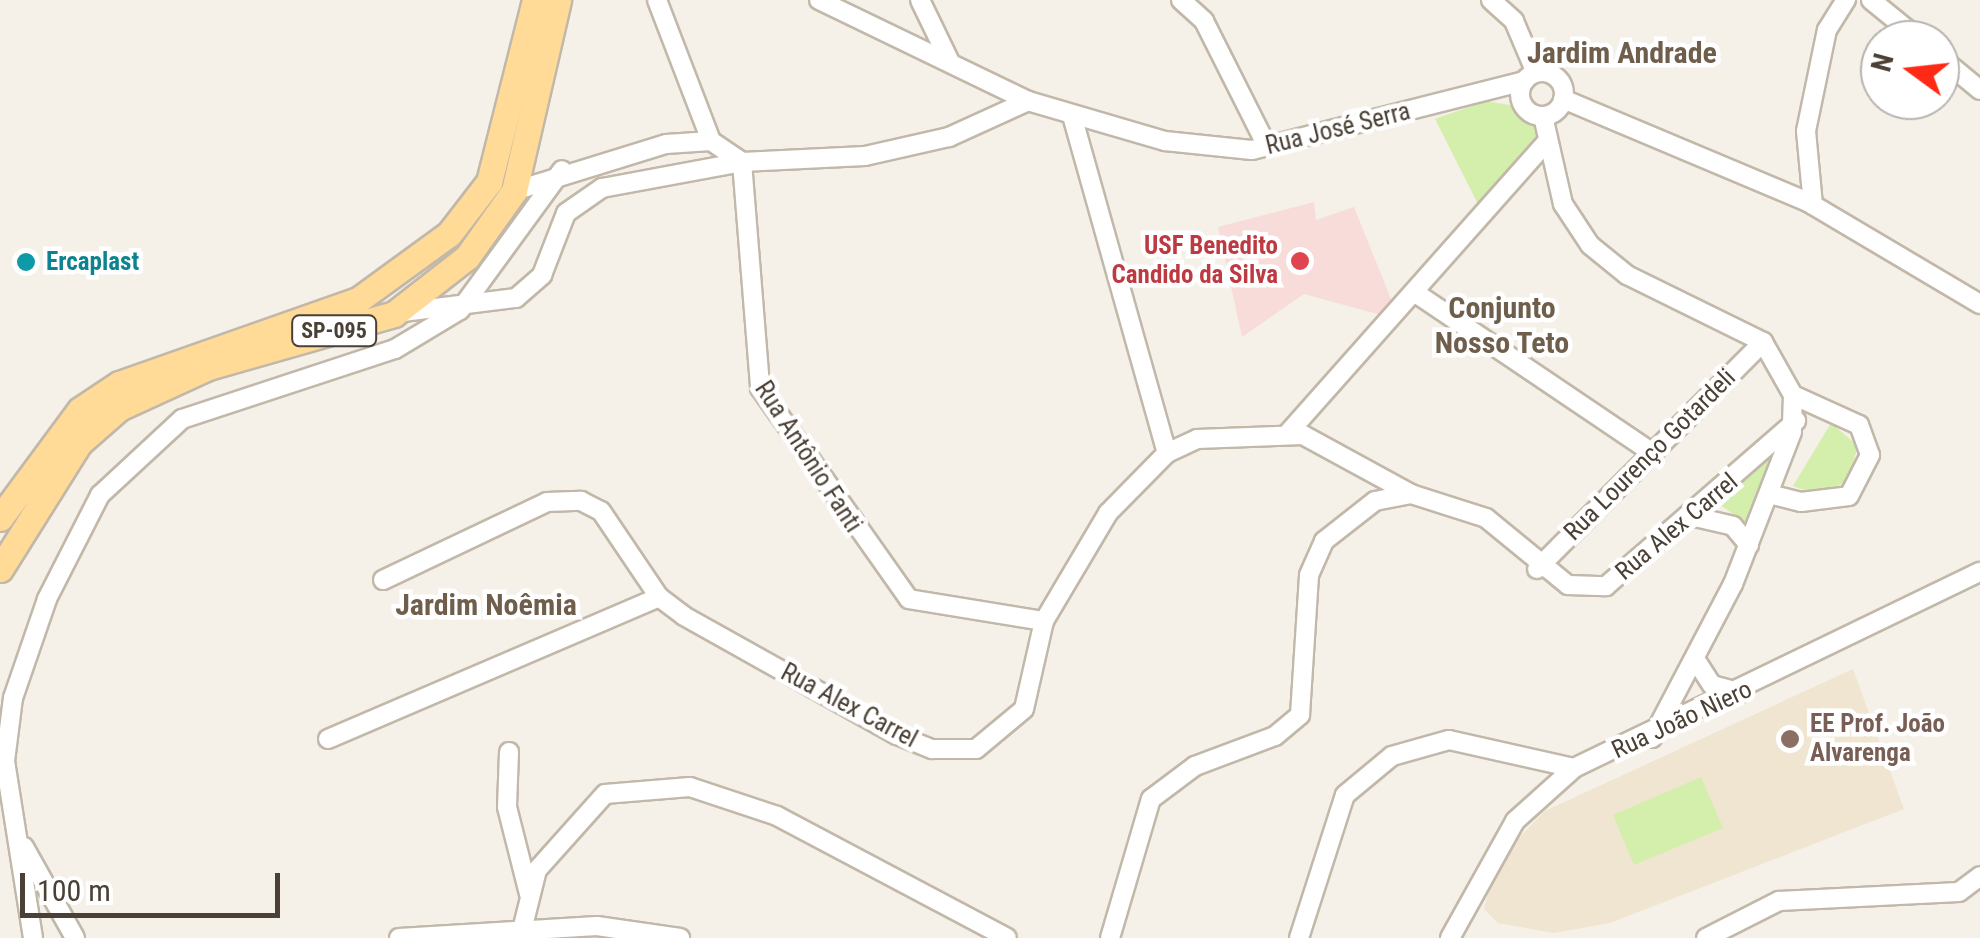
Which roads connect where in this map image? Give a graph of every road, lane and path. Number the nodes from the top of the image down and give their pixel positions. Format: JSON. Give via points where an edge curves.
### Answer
{"nodes":[{"id":1,"x":536,"y":0,"type":"edge"},
{"id":2,"x":558,"y":0,"type":"edge"},
{"id":3,"x":657,"y":0,"type":"edge"},
{"id":4,"x":819,"y":0,"type":"edge"},
{"id":5,"x":920,"y":0,"type":"edge"},
{"id":6,"x":1180,"y":0,"type":"edge"},
{"id":7,"x":1490,"y":0,"type":"edge"},
{"id":8,"x":1846,"y":0,"type":"edge"},
{"id":9,"x":1871,"y":0,"type":"edge"},
{"id":10,"x":1896,"y":20,"type":"edge"},
{"id":11,"x":950,"y":62,"type":"junction"},
{"id":12,"x":1960,"y":74,"type":"edge"},
{"id":13,"x":1530,"y":77,"type":"junction"},
{"id":14,"x":1980,"y":90,"type":"edge"},
{"id":15,"x":1563,"y":99,"type":"junction"},
{"id":16,"x":1028,"y":102,"type":"junction"},
{"id":17,"x":1543,"y":116,"type":"junction"},
{"id":18,"x":1073,"y":118,"type":"junction"},
{"id":19,"x":711,"y":140,"type":"junction"},
{"id":20,"x":1546,"y":143,"type":"junction"},
{"id":21,"x":1268,"y":146,"type":"junction"},
{"id":22,"x":742,"y":162,"type":"junction"},
{"id":23,"x":562,"y":170,"type":"junction"},
{"id":24,"x":514,"y":191,"type":"junction"},
{"id":25,"x":1813,"y":204,"type":"junction"},
{"id":26,"x":1417,"y":294,"type":"junction"},
{"id":27,"x":1980,"y":304,"type":"edge"},
{"id":28,"x":460,"y":310,"type":"junction"},
{"id":29,"x":394,"y":314,"type":"junction"},
{"id":30,"x":1764,"y":342,"type":"junction"},
{"id":31,"x":1793,"y":395,"type":"junction"},
{"id":32,"x":1796,"y":421,"type":"junction"},
{"id":33,"x":1289,"y":432,"type":"junction"},
{"id":34,"x":1651,"y":452,"type":"junction"},
{"id":35,"x":1167,"y":453,"type":"junction"},
{"id":36,"x":1411,"y":494,"type":"junction"},
{"id":37,"x":1769,"y":494,"type":"junction"},
{"id":38,"x":1695,"y":517,"type":"junction"},
{"id":39,"x":0,"y":518,"type":"edge"},
{"id":40,"x":1748,"y":545,"type":"junction"},
{"id":41,"x":0,"y":569,"type":"edge"},
{"id":42,"x":1537,"y":569,"type":"junction"},
{"id":43,"x":1980,"y":572,"type":"edge"},
{"id":44,"x":383,"y":580,"type":"dead end"},
{"id":45,"x":659,"y":596,"type":"junction"},
{"id":46,"x":1044,"y":621,"type":"junction"},
{"id":47,"x":1695,"y":659,"type":"junction"},
{"id":48,"x":1741,"y":693,"type":"junction"},
{"id":49,"x":1652,"y":738,"type":"junction"},
{"id":50,"x":328,"y":739,"type":"dead end"},
{"id":51,"x":509,"y":752,"type":"dead end"},
{"id":52,"x":1574,"y":768,"type":"junction"},
{"id":53,"x":24,"y":846,"type":"junction"},
{"id":54,"x":1980,"y":876,"type":"edge"},
{"id":55,"x":530,"y":898,"type":"junction"},
{"id":56,"x":522,"y":930,"type":"junction"},
{"id":57,"x":576,"y":933,"type":"edge"},
{"id":58,"x":33,"y":938,"type":"edge"},
{"id":59,"x":75,"y":938,"type":"edge"},
{"id":60,"x":400,"y":938,"type":"edge"},
{"id":61,"x":680,"y":938,"type":"edge"},
{"id":62,"x":1007,"y":938,"type":"edge"},
{"id":63,"x":1110,"y":938,"type":"edge"},
{"id":64,"x":1299,"y":938,"type":"edge"},
{"id":65,"x":1450,"y":938,"type":"edge"},
{"id":66,"x":1706,"y":938,"type":"edge"}],
"edges":[{"from":1,"to":39,"type":"main road","number":"SP-095","via":[[489,182],[450,234],[358,300],[119,384],[80,410]]},
{"from":2,"to":24,"type":"main road","number":"SP-095"},
{"from":3,"to":19,"type":"street"},
{"from":4,"to":11,"type":"street","name":"Rua José Serra"},
{"from":5,"to":11,"type":"street"},
{"from":6,"to":21,"type":"street","via":[[1204,21]]},
{"from":7,"to":13,"type":"street","via":[[1514,20]]},
{"from":8,"to":25,"type":"street","via":[[1826,30],[1806,131]]},
{"from":9,"to":10,"type":"street"},
{"from":11,"to":16,"type":"street","name":"Rua José Serra"},
{"from":12,"to":14,"type":"street"},
{"from":13,"to":15,"type":"street","via":[[1557,78]]},
{"from":13,"to":17,"type":"street","via":[[1525,108]]},
{"from":13,"to":21,"type":"street","name":"Rua José Serra"},
{"from":15,"to":17,"type":"street"},
{"from":15,"to":25,"type":"street"},
{"from":16,"to":18,"type":"street","name":"Rua José Serra"},
{"from":16,"to":22,"type":"street","via":[[949,137],[865,156]]},
{"from":17,"to":20,"type":"street"},
{"from":18,"to":21,"type":"street","name":"Rua José Serra","via":[[1165,141]]},
{"from":18,"to":35,"type":"street"},
{"from":19,"to":22,"type":"street"},
{"from":19,"to":23,"type":"street"},
{"from":20,"to":26,"type":"street"},
{"from":20,"to":30,"type":"street","via":[[1563,204],[1590,245],[1627,275]]},
{"from":22,"to":28,"type":"street","via":[[578,200],[542,275],[516,298]]},
{"from":22,"to":46,"type":"street","name":"Rua Antônio Fanti","via":[[760,388],[909,599]]},
{"from":23,"to":24,"type":"street"},
{"from":23,"to":28,"type":"street"},
{"from":24,"to":29,"type":"main road","number":"SP-095","via":[[467,257]]},
{"from":25,"to":27,"type":"street"},
{"from":26,"to":33,"type":"street"},
{"from":26,"to":34,"type":"street"},
{"from":28,"to":29,"type":"street"},
{"from":28,"to":53,"type":"street","via":[[396,348],[182,418],[125,462],[73,543],[13,698],[5,760]]},
{"from":29,"to":41,"type":"main road","number":"SP-095","via":[[208,366],[119,408],[79,443]]},
{"from":30,"to":31,"type":"street"},
{"from":30,"to":34,"type":"street","name":"Rua Lourenço Gotardeli"},
{"from":31,"to":32,"type":"street"},
{"from":31,"to":37,"type":"street","via":[[1859,425],[1870,455],[1849,496],[1802,502]]},
{"from":32,"to":37,"type":"street"},
{"from":32,"to":38,"type":"street","name":"Rua Alex Carrel"},
{"from":33,"to":35,"type":"street","name":"Rua Alex Carrel","via":[[1209,437]]},
{"from":33,"to":36,"type":"street","name":"Rua Alex Carrel"},
{"from":34,"to":42,"type":"street","name":"Rua Lourenço Gotardeli"},
{"from":35,"to":46,"type":"street","name":"Rua Alex Carrel","via":[[1108,513]]},
{"from":36,"to":42,"type":"street","name":"Rua Alex Carrel","via":[[1486,518]]},
{"from":36,"to":63,"type":"street","via":[[1375,500],[1324,540],[1309,575],[1300,715],[1275,736],[1194,766],[1151,800]]},
{"from":37,"to":40,"type":"street"},
{"from":38,"to":40,"type":"street","via":[[1733,526]]},
{"from":38,"to":42,"type":"street","name":"Rua Alex Carrel","via":[[1606,586],[1568,585]]},
{"from":40,"to":47,"type":"street"},
{"from":43,"to":48,"type":"street","name":"Rua João Niero"},
{"from":44,"to":45,"type":"street","via":[[450,542],[566,498],[601,511]]},
{"from":45,"to":46,"type":"street","name":"Rua Alex Carrel","via":[[932,749],[976,748],[1024,708]]},
{"from":45,"to":50,"type":"street"},
{"from":47,"to":48,"type":"street","via":[[1712,685]]},
{"from":47,"to":49,"type":"street"},
{"from":48,"to":49,"type":"street","name":"Rua João Niero"},
{"from":49,"to":52,"type":"street","name":"Rua João Niero"},
{"from":51,"to":55,"type":"street","via":[[508,806]]},
{"from":52,"to":64,"type":"street","via":[[1449,740],[1392,756],[1345,795]]},
{"from":52,"to":65,"type":"street","name":"Rua João Niero","via":[[1515,821]]},
{"from":53,"to":58,"type":"street","via":[[22,904]]},
{"from":53,"to":59,"type":"street"},
{"from":54,"to":66,"type":"street","via":[[1959,892],[1779,901]]},
{"from":55,"to":56,"type":"street"},
{"from":55,"to":62,"type":"street","via":[[537,870],[605,794],[690,787],[777,816]]},
{"from":56,"to":57,"type":"street"},
{"from":56,"to":60,"type":"street"},
{"from":57,"to":61,"type":"street"}]}
